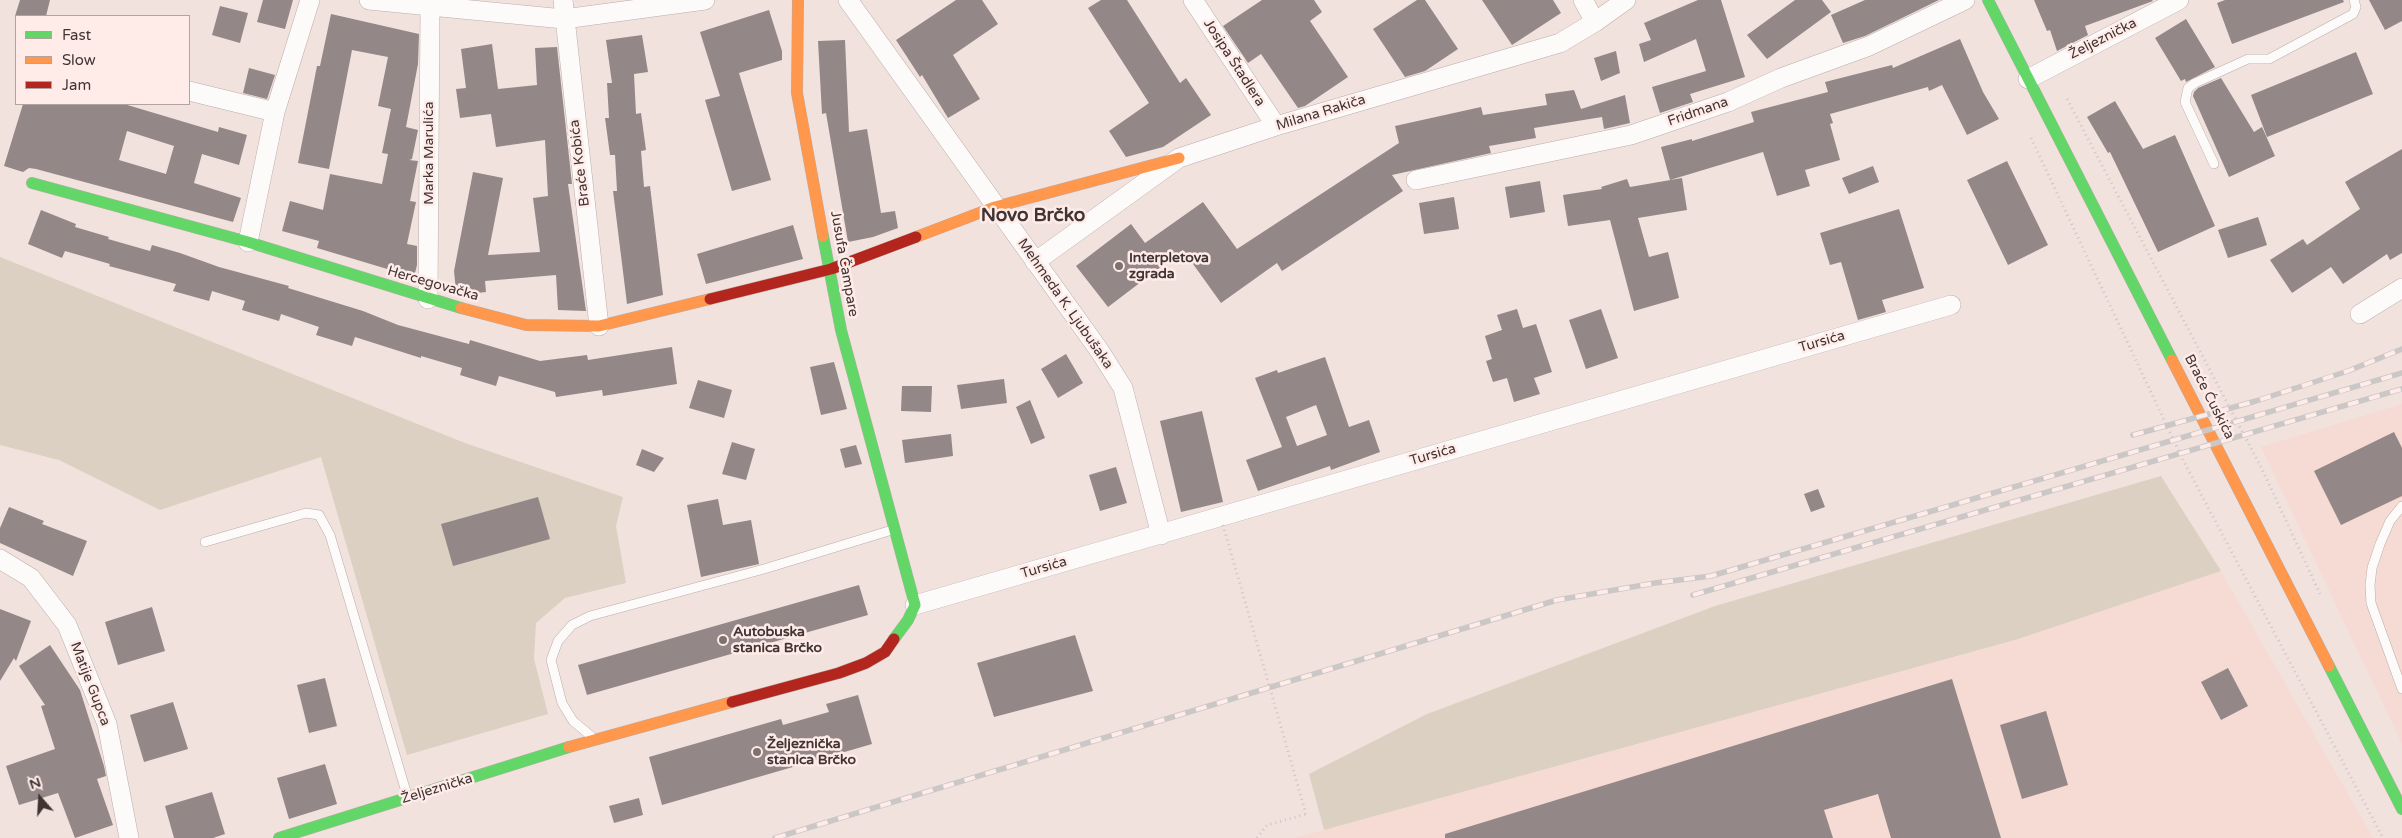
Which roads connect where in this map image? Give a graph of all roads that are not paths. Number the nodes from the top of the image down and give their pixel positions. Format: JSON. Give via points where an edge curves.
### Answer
{"nodes":[{"id":1,"x":310,"y":0,"type":"edge"},
{"id":2,"x":368,"y":0,"type":"edge"},
{"id":3,"x":563,"y":0,"type":"edge"},
{"id":4,"x":705,"y":0,"type":"edge"},
{"id":5,"x":798,"y":0,"type":"edge"},
{"id":6,"x":848,"y":0,"type":"edge"},
{"id":7,"x":1193,"y":0,"type":"edge"},
{"id":8,"x":1583,"y":0,"type":"edge"},
{"id":9,"x":1626,"y":0,"type":"edge"},
{"id":10,"x":1965,"y":0,"type":"edge"},
{"id":11,"x":1988,"y":0,"type":"edge"},
{"id":12,"x":2180,"y":0,"type":"edge"},
{"id":13,"x":2354,"y":0,"type":"edge"},
{"id":14,"x":430,"y":7,"type":"junction"},
{"id":15,"x":564,"y":19,"type":"junction"},
{"id":16,"x":1595,"y":22,"type":"junction"},
{"id":17,"x":2028,"y":79,"type":"junction"},
{"id":18,"x":190,"y":91,"type":"edge"},
{"id":19,"x":275,"y":112,"type":"junction"},
{"id":20,"x":1276,"y":126,"type":"junction"},
{"id":21,"x":1179,"y":158,"type":"junction"},
{"id":22,"x":2214,"y":164,"type":"dead end"},
{"id":23,"x":1416,"y":180,"type":"dead end"},
{"id":24,"x":32,"y":183,"type":"dead end"},
{"id":25,"x":995,"y":207,"type":"junction"},
{"id":26,"x":248,"y":242,"type":"junction"},
{"id":27,"x":1035,"y":262,"type":"junction"},
{"id":28,"x":831,"y":269,"type":"junction"},
{"id":29,"x":2402,"y":288,"type":"edge"},
{"id":30,"x":428,"y":299,"type":"junction"},
{"id":31,"x":1951,"y":305,"type":"dead end"},
{"id":32,"x":2360,"y":314,"type":"dead end"},
{"id":33,"x":599,"y":326,"type":"junction"},
{"id":34,"x":2402,"y":506,"type":"edge"},
{"id":35,"x":894,"y":529,"type":"junction"},
{"id":36,"x":1161,"y":535,"type":"junction"},
{"id":37,"x":205,"y":542,"type":"dead end"},
{"id":38,"x":0,"y":559,"type":"edge"},
{"id":39,"x":915,"y":605,"type":"junction"},
{"id":40,"x":2402,"y":689,"type":"edge"},
{"id":41,"x":595,"y":740,"type":"junction"},
{"id":42,"x":408,"y":798,"type":"junction"},
{"id":43,"x":2402,"y":808,"type":"edge"},
{"id":44,"x":129,"y":838,"type":"edge"},
{"id":45,"x":279,"y":838,"type":"edge"}],
"edges":[{"from":1,"to":19,"type":"street"},
{"from":2,"to":14,"type":"street"},
{"from":3,"to":15,"type":"street","name":"Braće Kobića"},
{"from":4,"to":15,"type":"street"},
{"from":5,"to":28,"type":"street","name":"Jusufa Čampare","via":[[797,93]]},
{"from":6,"to":25,"type":"street","name":"Mehmeda K. Ljubušaka"},
{"from":7,"to":20,"type":"street","name":"Josipa Štadlera"},
{"from":8,"to":16,"type":"street"},
{"from":9,"to":16,"type":"street","name":"Milana Rakiča"},
{"from":10,"to":23,"type":"street","name":"Fridmana","via":[[1869,46],[1781,78],[1728,102],[1631,135]]},
{"from":11,"to":17,"type":"street","name":"Braće Ćuskića"},
{"from":12,"to":17,"type":"street","name":"Željeznička"},
{"from":13,"to":22,"type":"lane","via":[[2353,14],[2269,60],[2248,58],[2188,88],[2185,102]]},
{"from":14,"to":15,"type":"street"},
{"from":14,"to":30,"type":"street","name":"Marka Marulića"},
{"from":15,"to":33,"type":"street","name":"Braće Kobića"},
{"from":16,"to":20,"type":"street","name":"Milana Rakiča","via":[[1560,43]]},
{"from":17,"to":43,"type":"street","name":"Braće Ćuskića"},
{"from":18,"to":19,"type":"street"},
{"from":19,"to":26,"type":"street"},
{"from":20,"to":21,"type":"street","name":"Milana Rakiča"},
{"from":21,"to":25,"type":"street","name":"Hercegovačka"},
{"from":21,"to":27,"type":"street","name":"Milana Rakiča"},
{"from":24,"to":26,"type":"street","name":"Hercegovačka"},
{"from":25,"to":27,"type":"street","name":"Mehmeda K. Ljubušaka"},
{"from":25,"to":28,"type":"street","name":"Hercegovačka"},
{"from":26,"to":30,"type":"street","name":"Hercegovačka"},
{"from":27,"to":36,"type":"street","name":"Mehmeda K. Ljubušaka","via":[[1123,388]]},
{"from":28,"to":33,"type":"street","name":"Hercegovačka"},
{"from":28,"to":35,"type":"street","name":"Jusufa Čampare","via":[[841,330]]},
{"from":29,"to":32,"type":"street"},
{"from":30,"to":33,"type":"street","name":"Hercegovačka","via":[[526,325]]},
{"from":31,"to":36,"type":"street","name":"Tursića"},
{"from":34,"to":40,"type":"lane","via":[[2390,521],[2380,544],[2370,586],[2371,603]]},
{"from":35,"to":39,"type":"street","name":"Jusufa Čampare"},
{"from":35,"to":41,"type":"lane","via":[[764,569],[590,616],[572,624],[558,641],[551,660],[562,703],[573,721]]},
{"from":36,"to":39,"type":"street","name":"Tursića"},
{"from":37,"to":42,"type":"lane","via":[[306,513],[319,515],[330,535]]},
{"from":38,"to":44,"type":"street","name":"Matije Gupca","via":[[31,578],[67,625],[108,724]]},
{"from":39,"to":41,"type":"street","name":"Željeznička","via":[[885,652],[866,663]]},
{"from":41,"to":42,"type":"street","name":"Željeznička"},
{"from":42,"to":45,"type":"street","name":"Željeznička"}]}
